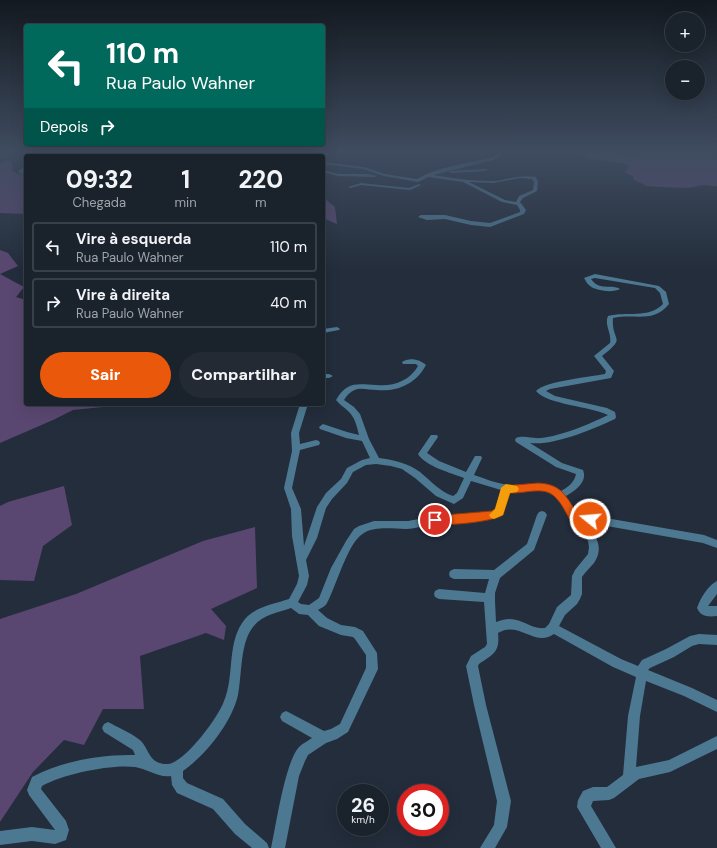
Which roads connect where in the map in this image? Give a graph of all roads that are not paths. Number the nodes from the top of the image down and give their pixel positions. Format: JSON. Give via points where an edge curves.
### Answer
{"nodes":[{"id":1,"x":486,"y":192,"type":"edge"},
{"id":2,"x":533,"y":192,"type":"edge"},
{"id":3,"x":519,"y":204,"type":"junction"},
{"id":4,"x":420,"y":217,"type":"dead end"},
{"id":5,"x":617,"y":289,"type":"dead end"},
{"id":6,"x":337,"y":330,"type":"dead end"},
{"id":7,"x":325,"y":331,"type":"edge"},
{"id":8,"x":406,"y":362,"type":"dead end"},
{"id":9,"x":303,"y":406,"type":"edge"},
{"id":10,"x":323,"y":427,"type":"dead end"},
{"id":11,"x":434,"y":437,"type":"dead end"},
{"id":12,"x":366,"y":439,"type":"junction"},
{"id":13,"x":316,"y":443,"type":"dead end"},
{"id":14,"x":296,"y":448,"type":"junction"},
{"id":15,"x":478,"y":458,"type":"dead end"},
{"id":16,"x":376,"y":461,"type":"junction"},
{"id":17,"x":469,"y":476,"type":"junction"},
{"id":18,"x":506,"y":488,"type":"junction"},
{"id":19,"x":560,"y":495,"type":"junction"},
{"id":20,"x":542,"y":515,"type":"dead end"},
{"id":21,"x":574,"y":516,"type":"junction"},
{"id":22,"x":717,"y":544,"type":"edge"},
{"id":23,"x":301,"y":561,"type":"junction"},
{"id":24,"x":454,"y":574,"type":"dead end"},
{"id":25,"x":496,"y":575,"type":"junction"},
{"id":26,"x":717,"y":586,"type":"edge"},
{"id":27,"x":440,"y":594,"type":"dead end"},
{"id":28,"x":489,"y":598,"type":"junction"},
{"id":29,"x":292,"y":603,"type":"junction"},
{"id":30,"x":310,"y":610,"type":"junction"},
{"id":31,"x":717,"y":611,"type":"edge"},
{"id":32,"x":552,"y":628,"type":"junction"},
{"id":33,"x":491,"y":630,"type":"junction"},
{"id":34,"x":717,"y":640,"type":"edge"},
{"id":35,"x":641,"y":673,"type":"junction"},
{"id":36,"x":717,"y":706,"type":"edge"},
{"id":37,"x":286,"y":717,"type":"dead end"},
{"id":38,"x":108,"y":728,"type":"dead end"},
{"id":39,"x":323,"y":737,"type":"junction"},
{"id":40,"x":717,"y":742,"type":"edge"},
{"id":41,"x":177,"y":767,"type":"junction"},
{"id":42,"x":158,"y":769,"type":"junction"},
{"id":43,"x":629,"y":777,"type":"junction"},
{"id":44,"x":0,"y":838,"type":"edge"},
{"id":45,"x":262,"y":848,"type":"edge"},
{"id":46,"x":278,"y":848,"type":"edge"},
{"id":47,"x":487,"y":848,"type":"edge"},
{"id":48,"x":609,"y":848,"type":"edge"}],
"edges":[{"from":1,"to":3,"type":"street","via":[[504,201]]},
{"from":2,"to":3,"type":"street","via":[[520,197]]},
{"from":3,"to":4,"type":"street","via":[[522,213],[493,225],[445,217]]},
{"from":5,"to":19,"type":"street","via":[[599,288],[587,278],[598,276],[657,287],[663,292],[666,304],[647,315],[610,317],[613,343],[598,356],[610,371],[608,376],[548,387],[540,391],[548,396],[608,412],[612,417],[550,439],[519,440],[559,465],[580,472],[578,482]]},
{"from":6,"to":7,"type":"street"},
{"from":8,"to":12,"type":"street","via":[[418,362],[422,366],[417,375],[408,381],[386,389],[353,387],[341,398],[342,403],[357,416]]},
{"from":9,"to":14,"type":"street","via":[[295,433]]},
{"from":10,"to":12,"type":"street"},
{"from":11,"to":17,"type":"street","via":[[423,451],[423,456]]},
{"from":12,"to":16,"type":"street"},
{"from":13,"to":14,"type":"street"},
{"from":14,"to":23,"type":"street","via":[[288,488],[296,509]]},
{"from":15,"to":17,"type":"street"},
{"from":16,"to":17,"type":"street","via":[[405,467],[420,477],[437,494],[453,500],[458,498]]},
{"from":16,"to":23,"type":"street","via":[[362,463],[350,470],[344,481],[329,496],[322,507]]},
{"from":17,"to":18,"type":"street"},
{"from":18,"to":19,"type":"street","via":[[548,488]]},
{"from":18,"to":30,"type":"street","via":[[499,512],[494,515],[408,525],[374,525],[357,532],[335,571],[323,601]]},
{"from":19,"to":21,"type":"street"},
{"from":20,"to":25,"type":"street","via":[[531,547]]},
{"from":21,"to":22,"type":"street","via":[[660,530]]},
{"from":21,"to":32,"type":"street","via":[[589,534],[594,552],[577,575],[576,598],[562,610]]},
{"from":23,"to":29,"type":"street","via":[[304,580]]},
{"from":24,"to":25,"type":"street"},
{"from":25,"to":28,"type":"street"},
{"from":26,"to":31,"type":"street","via":[[702,608],[708,613]]},
{"from":27,"to":28,"type":"street"},
{"from":28,"to":33,"type":"street"},
{"from":29,"to":30,"type":"street","via":[[299,609]]},
{"from":29,"to":41,"type":"street","via":[[260,614],[247,624],[241,638],[229,704],[201,745]]},
{"from":30,"to":39,"type":"street","via":[[323,622],[359,635],[369,648],[372,658],[368,681],[344,728],[333,735]]},
{"from":32,"to":33,"type":"street","via":[[542,634],[526,626],[509,623]]},
{"from":32,"to":35,"type":"street","via":[[594,652]]},
{"from":33,"to":47,"type":"street","via":[[492,647],[475,660],[472,666],[504,801],[500,827]]},
{"from":34,"to":35,"type":"street","via":[[690,641],[646,664]]},
{"from":35,"to":36,"type":"street"},
{"from":35,"to":43,"type":"street","via":[[634,716]]},
{"from":37,"to":39,"type":"street"},
{"from":38,"to":42,"type":"street","via":[[137,746],[146,761]]},
{"from":39,"to":46,"type":"street","via":[[300,757],[293,776]]},
{"from":40,"to":43,"type":"street","via":[[675,764],[661,769],[640,771]]},
{"from":41,"to":42,"type":"street","via":[[166,772]]},
{"from":41,"to":45,"type":"street","via":[[177,780],[182,788],[218,804],[240,829]]},
{"from":42,"to":44,"type":"street","via":[[141,762],[89,764],[41,780],[35,785],[34,790],[61,826],[61,835],[51,837],[36,834]]},
{"from":43,"to":48,"type":"street","via":[[609,793],[588,796],[584,803],[586,813]]}]}
